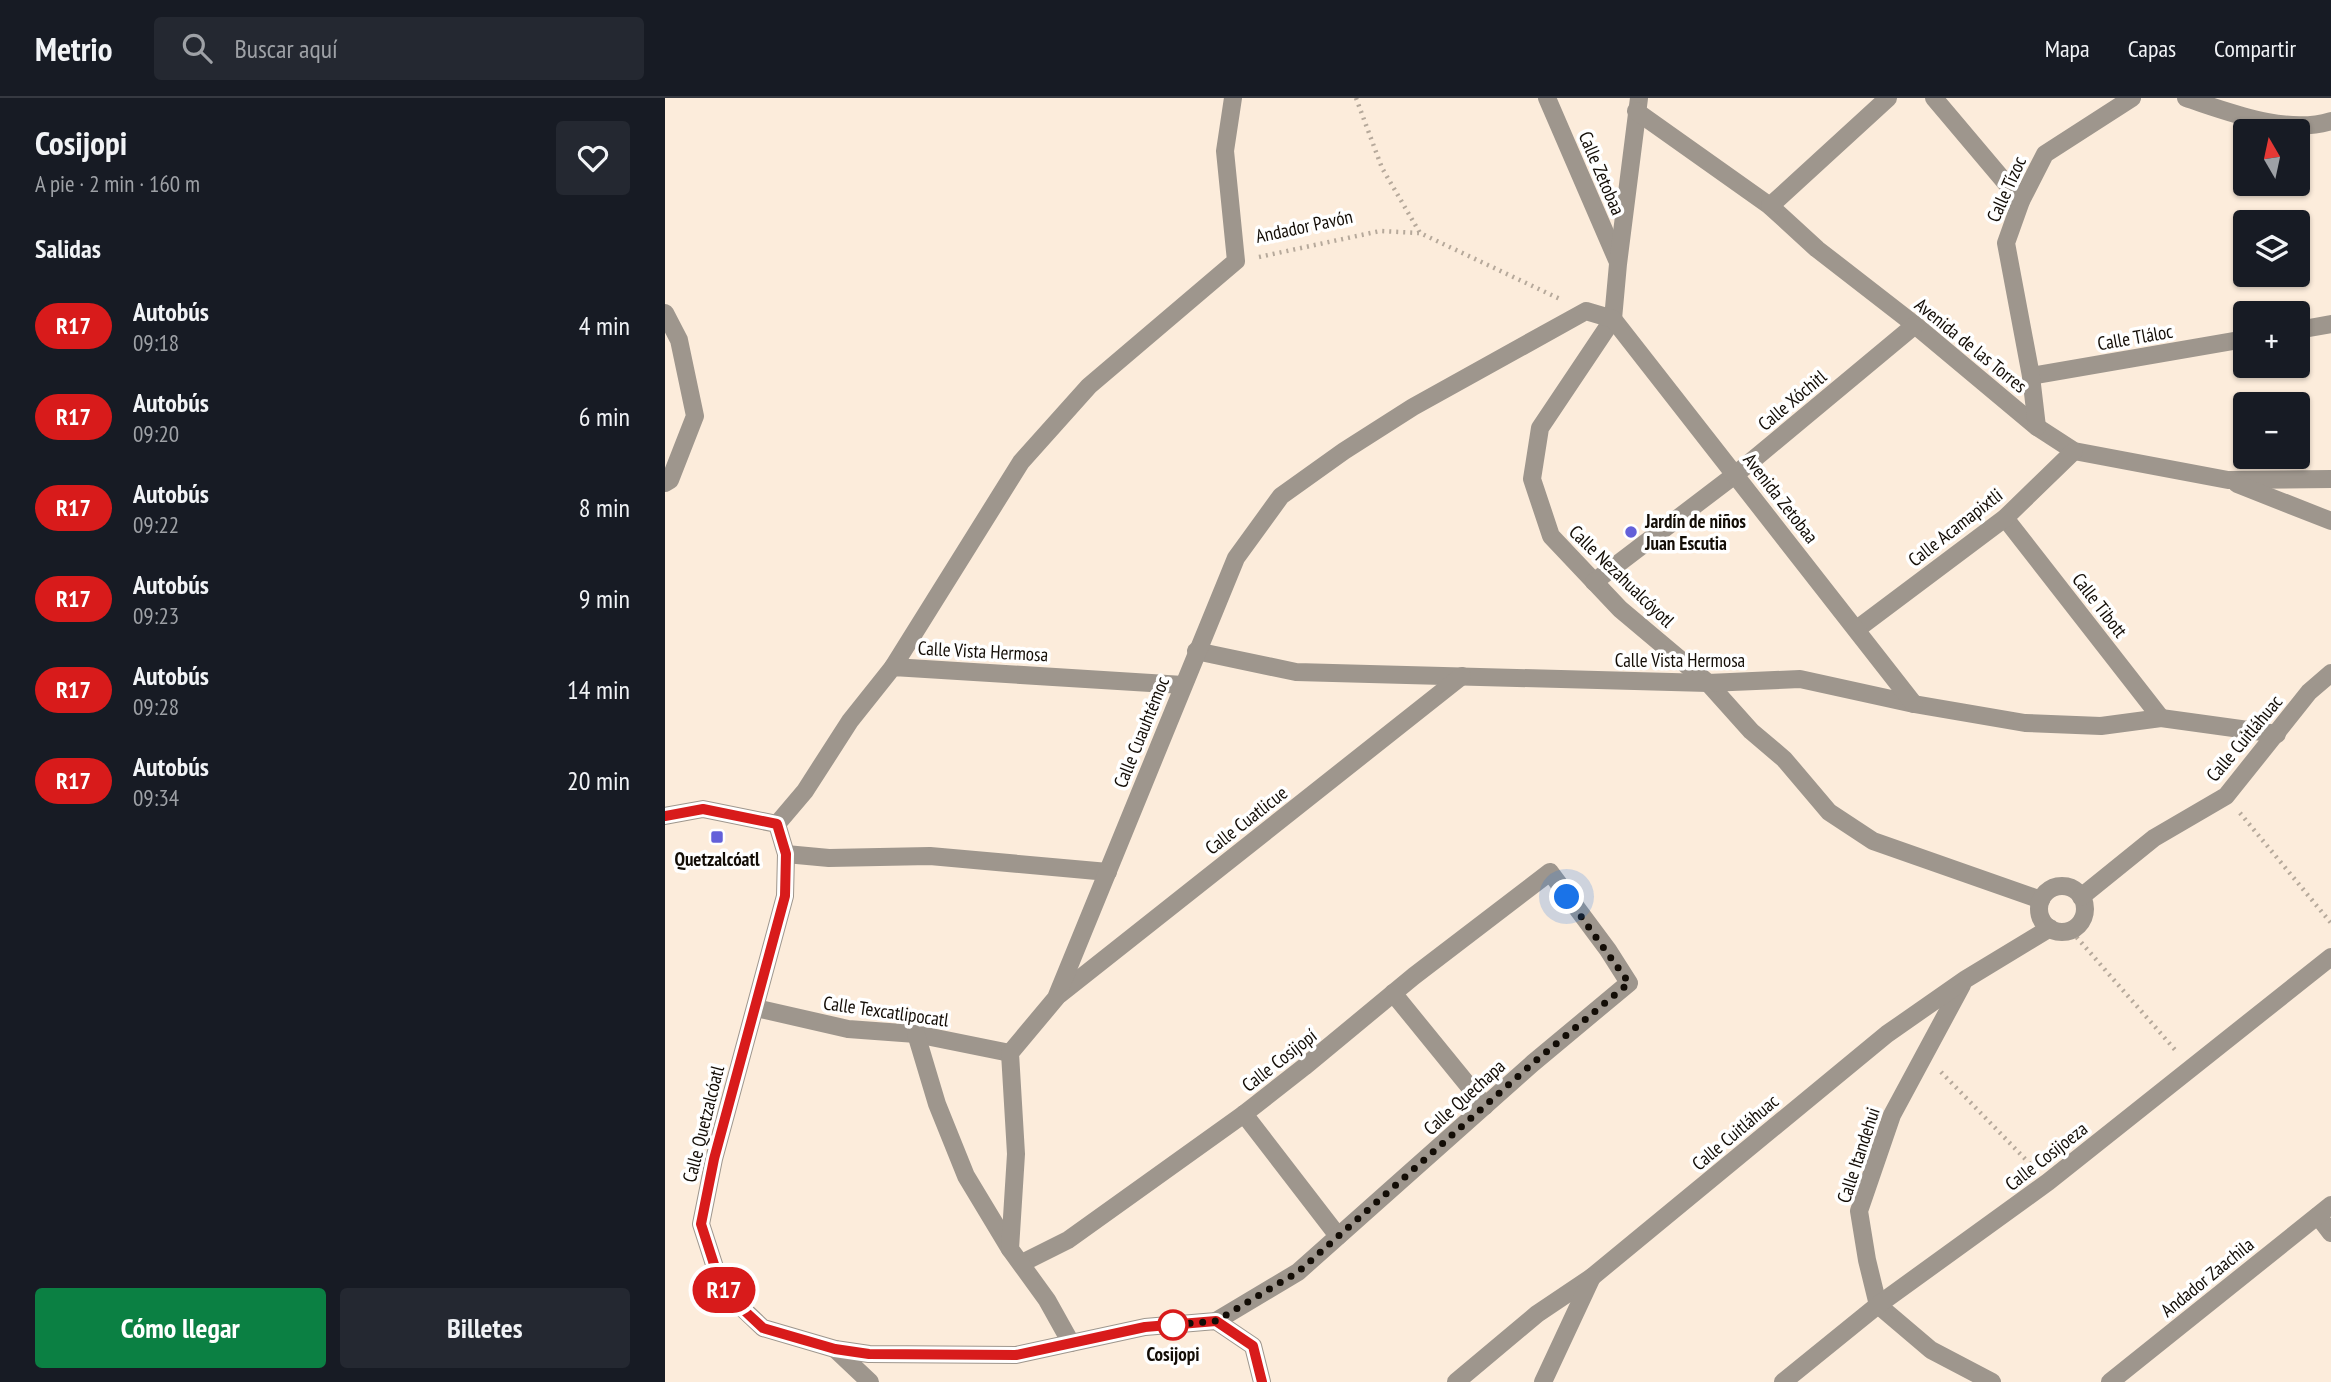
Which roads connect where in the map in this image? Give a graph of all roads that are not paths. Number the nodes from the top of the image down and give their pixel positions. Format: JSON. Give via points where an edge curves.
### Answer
{"nodes":[{"id":1,"x":1233,"y":98,"type":"edge"},
{"id":2,"x":1547,"y":98,"type":"edge"},
{"id":3,"x":1888,"y":98,"type":"edge"},
{"id":4,"x":1934,"y":98,"type":"edge"},
{"id":5,"x":2132,"y":98,"type":"edge"},
{"id":6,"x":2186,"y":98,"type":"edge"},
{"id":7,"x":1638,"y":104,"type":"edge"},
{"id":8,"x":2331,"y":121,"type":"edge"},
{"id":9,"x":2021,"y":201,"type":"junction"},
{"id":10,"x":1770,"y":205,"type":"junction"},
{"id":11,"x":1618,"y":264,"type":"junction"},
{"id":12,"x":665,"y":313,"type":"edge"},
{"id":13,"x":1613,"y":319,"type":"junction"},
{"id":14,"x":2331,"y":324,"type":"edge"},
{"id":15,"x":1915,"y":325,"type":"junction"},
{"id":16,"x":2310,"y":328,"type":"edge"},
{"id":17,"x":2233,"y":341,"type":"edge"},
{"id":18,"x":2031,"y":376,"type":"junction"},
{"id":19,"x":2037,"y":426,"type":"junction"},
{"id":20,"x":2074,"y":451,"type":"junction"},
{"id":21,"x":1736,"y":474,"type":"junction"},
{"id":22,"x":2331,"y":479,"type":"edge"},
{"id":23,"x":2228,"y":480,"type":"junction"},
{"id":24,"x":665,"y":483,"type":"edge"},
{"id":25,"x":2005,"y":518,"type":"junction"},
{"id":26,"x":2331,"y":521,"type":"edge"},
{"id":27,"x":1594,"y":582,"type":"junction"},
{"id":28,"x":1857,"y":629,"type":"junction"},
{"id":29,"x":1196,"y":651,"type":"junction"},
{"id":30,"x":893,"y":667,"type":"junction"},
{"id":31,"x":2331,"y":673,"type":"edge"},
{"id":32,"x":1462,"y":676,"type":"junction"},
{"id":33,"x":1707,"y":683,"type":"junction"},
{"id":34,"x":1182,"y":685,"type":"junction"},
{"id":35,"x":1914,"y":704,"type":"junction"},
{"id":36,"x":2161,"y":718,"type":"junction"},
{"id":37,"x":2277,"y":734,"type":"junction"},
{"id":38,"x":665,"y":816,"type":"edge"},
{"id":39,"x":777,"y":824,"type":"junction"},
{"id":40,"x":786,"y":854,"type":"junction"},
{"id":41,"x":1108,"y":872,"type":"junction"},
{"id":42,"x":1550,"y":872,"type":"joint"},
{"id":43,"x":2081,"y":897,"type":"junction"},
{"id":44,"x":2041,"y":900,"type":"junction"},
{"id":45,"x":2050,"y":928,"type":"junction"},
{"id":46,"x":2331,"y":957,"type":"edge"},
{"id":47,"x":1966,"y":979,"type":"junction"},
{"id":48,"x":1393,"y":993,"type":"junction"},
{"id":49,"x":1056,"y":998,"type":"junction"},
{"id":50,"x":756,"y":1008,"type":"junction"},
{"id":51,"x":916,"y":1034,"type":"junction"},
{"id":52,"x":1010,"y":1053,"type":"junction"},
{"id":53,"x":1485,"y":1106,"type":"junction"},
{"id":54,"x":1244,"y":1114,"type":"junction"},
{"id":55,"x":2324,"y":1210,"type":"edge"},
{"id":56,"x":2331,"y":1233,"type":"edge"},
{"id":57,"x":1338,"y":1236,"type":"junction"},
{"id":58,"x":1010,"y":1249,"type":"junction"},
{"id":59,"x":1022,"y":1263,"type":"junction"},
{"id":60,"x":1592,"y":1277,"type":"junction"},
{"id":61,"x":1878,"y":1305,"type":"junction"},
{"id":62,"x":1216,"y":1321,"type":"junction"},
{"id":63,"x":1071,"y":1343,"type":"junction"},
{"id":64,"x":835,"y":1349,"type":"junction"},
{"id":65,"x":870,"y":1382,"type":"edge"},
{"id":66,"x":1262,"y":1382,"type":"edge"},
{"id":67,"x":1457,"y":1382,"type":"edge"},
{"id":68,"x":1543,"y":1382,"type":"edge"},
{"id":69,"x":1783,"y":1382,"type":"edge"},
{"id":70,"x":1992,"y":1382,"type":"edge"},
{"id":71,"x":2110,"y":1382,"type":"edge"}],
"edges":[{"from":1,"to":30,"type":"street","name":"Andador Pavón","via":[[1225,151],[1236,261],[1089,386],[1021,462]]},
{"from":2,"to":11,"type":"street","name":"Calle Zetobaa"},
{"from":3,"to":10,"type":"street"},
{"from":4,"to":9,"type":"street"},
{"from":5,"to":9,"type":"street","name":"Calle Tízoc","via":[[2045,154]]},
{"from":6,"to":8,"type":"street","via":[[2252,120],[2316,126]]},
{"from":7,"to":10,"type":"street","name":"Avenida de las Torres"},
{"from":7,"to":11,"type":"street","name":"Calle Nezahualcóyotl"},
{"from":9,"to":18,"type":"street","name":"Calle Tízoc","via":[[2006,243]]},
{"from":10,"to":15,"type":"street","name":"Avenida de las Torres","via":[[1817,249]]},
{"from":11,"to":13,"type":"street","name":"Calle Nezahualcóyotl"},
{"from":12,"to":24,"type":"street","via":[[679,340],[695,416]]},
{"from":13,"to":21,"type":"street","name":"Avenida Zetobaa"},
{"from":13,"to":27,"type":"street","name":"Calle Nezahualcóyotl","via":[[1541,428],[1532,479],[1551,536]]},
{"from":13,"to":29,"type":"street","name":"Calle Cuauhtémoc","via":[[1586,311],[1413,407],[1281,496],[1236,558]]},
{"from":14,"to":16,"type":"street"},
{"from":15,"to":19,"type":"street","name":"Avenida de las Torres"},
{"from":15,"to":21,"type":"street","name":"Calle Xóchitl"},
{"from":17,"to":18,"type":"street","name":"Calle Tláloc"},
{"from":18,"to":19,"type":"street","name":"Calle Tízoc"},
{"from":19,"to":20,"type":"street","name":"Avenida de las Torres"},
{"from":20,"to":23,"type":"street","name":"Avenida de las Torres"},
{"from":20,"to":25,"type":"street","name":"Calle Acamapixtli"},
{"from":21,"to":27,"type":"street","name":"Calle Xóchitl"},
{"from":21,"to":28,"type":"street","name":"Avenida Zetobaa"},
{"from":22,"to":23,"type":"street","name":"Avenida de las Torres"},
{"from":23,"to":26,"type":"street"},
{"from":25,"to":28,"type":"street","name":"Calle Acamapixtli"},
{"from":25,"to":36,"type":"street","name":"Calle Tibott"},
{"from":27,"to":33,"type":"street","name":"Calle Nezahualcóyotl"},
{"from":28,"to":35,"type":"street","name":"Avenida Zetobaa"},
{"from":29,"to":32,"type":"street","name":"Calle Vista Hermosa","via":[[1296,671]]},
{"from":29,"to":34,"type":"street","name":"Calle Cuauhtémoc"},
{"from":30,"to":34,"type":"street","name":"Calle Vista Hermosa"},
{"from":30,"to":39,"type":"street","name":"Calle Vista Hermosa","via":[[850,721],[806,791]]},
{"from":31,"to":37,"type":"street","name":"Calle Cuitláhuac","via":[[2309,692]]},
{"from":32,"to":33,"type":"street","name":"Calle Vista Hermosa"},
{"from":32,"to":49,"type":"street","name":"Calle Cuatlicue"},
{"from":33,"to":35,"type":"street","name":"Calle Vista Hermosa","via":[[1800,679]]},
{"from":33,"to":44,"type":"street","name":"Calle Nezahualcóyotl","via":[[1784,759],[1829,812],[1873,841]]},
{"from":34,"to":41,"type":"street","name":"Calle Cuauhtémoc"},
{"from":35,"to":36,"type":"street","name":"Calle Vista Hermosa","via":[[2025,723],[2101,726]]},
{"from":36,"to":37,"type":"street","name":"Calle Vista Hermosa"},
{"from":37,"to":43,"type":"street","name":"Calle Cuitláhuac","via":[[2226,796],[2154,838]]},
{"from":38,"to":39,"type":"street","via":[[703,809]]},
{"from":39,"to":40,"type":"street","name":"Calle Quetzalcóatl"},
{"from":40,"to":41,"type":"street","via":[[930,856]]},
{"from":40,"to":50,"type":"street","name":"Calle Quetzalcóatl","via":[[785,896]]},
{"from":41,"to":49,"type":"street","name":"Calle Cuauhtémoc"},
{"from":42,"to":48,"type":"street","name":"Calle Cosijopí"},
{"from":42,"to":53,"type":"street","name":"Calle Quechapa","via":[[1629,983]]},
{"from":43,"to":44,"type":"street","via":[[2061,886],[2050,889]]},
{"from":43,"to":45,"type":"street","via":[[2085,908],[2080,923],[2070,930]]},
{"from":44,"to":45,"type":"street","via":[[2040,915]]},
{"from":45,"to":47,"type":"street","name":"Calle Cuitláhuac"},
{"from":46,"to":61,"type":"street","name":"Calle Cosijoeza","via":[[2048,1182]]},
{"from":47,"to":60,"type":"street","name":"Calle Cuitláhuac","via":[[1887,1034]]},
{"from":47,"to":61,"type":"street","name":"Calle Itandehui","via":[[1892,1115],[1859,1211]]},
{"from":48,"to":53,"type":"street"},
{"from":48,"to":54,"type":"street","name":"Calle Cosijopí"},
{"from":49,"to":52,"type":"street","name":"Calle Cuauhtémoc"},
{"from":50,"to":51,"type":"street","name":"Calle Texcatlipocatl","via":[[848,1029]]},
{"from":50,"to":64,"type":"street","name":"Calle Quetzalcóatl","via":[[701,1224],[722,1289],[763,1328]]},
{"from":51,"to":52,"type":"street","name":"Calle Texcatlipocatl"},
{"from":51,"to":58,"type":"street","via":[[937,1104],[966,1175]]},
{"from":52,"to":58,"type":"street","via":[[1016,1154]]},
{"from":53,"to":57,"type":"street","name":"Calle Quechapa"},
{"from":54,"to":57,"type":"street"},
{"from":54,"to":59,"type":"street","name":"Calle Cosijopí","via":[[1068,1240]]},
{"from":55,"to":56,"type":"street"},
{"from":55,"to":71,"type":"street","name":"Andador Zaachila"},
{"from":57,"to":62,"type":"street","name":"Calle Quechapa","via":[[1298,1272]]},
{"from":58,"to":59,"type":"street"},
{"from":59,"to":63,"type":"street"},
{"from":60,"to":67,"type":"street","name":"Calle Cuitláhuac","via":[[1537,1314]]},
{"from":60,"to":68,"type":"street"},
{"from":61,"to":69,"type":"street","name":"Calle Cosijoeza"},
{"from":61,"to":70,"type":"street","via":[[1931,1350]]},
{"from":62,"to":63,"type":"street","name":"Calle Quetzalcóatl","via":[[1145,1327]]},
{"from":62,"to":66,"type":"street","via":[[1253,1346]]},
{"from":63,"to":64,"type":"street","name":"Calle Quetzalcóatl","via":[[1016,1355],[869,1354]]},
{"from":64,"to":65,"type":"street"}]}
